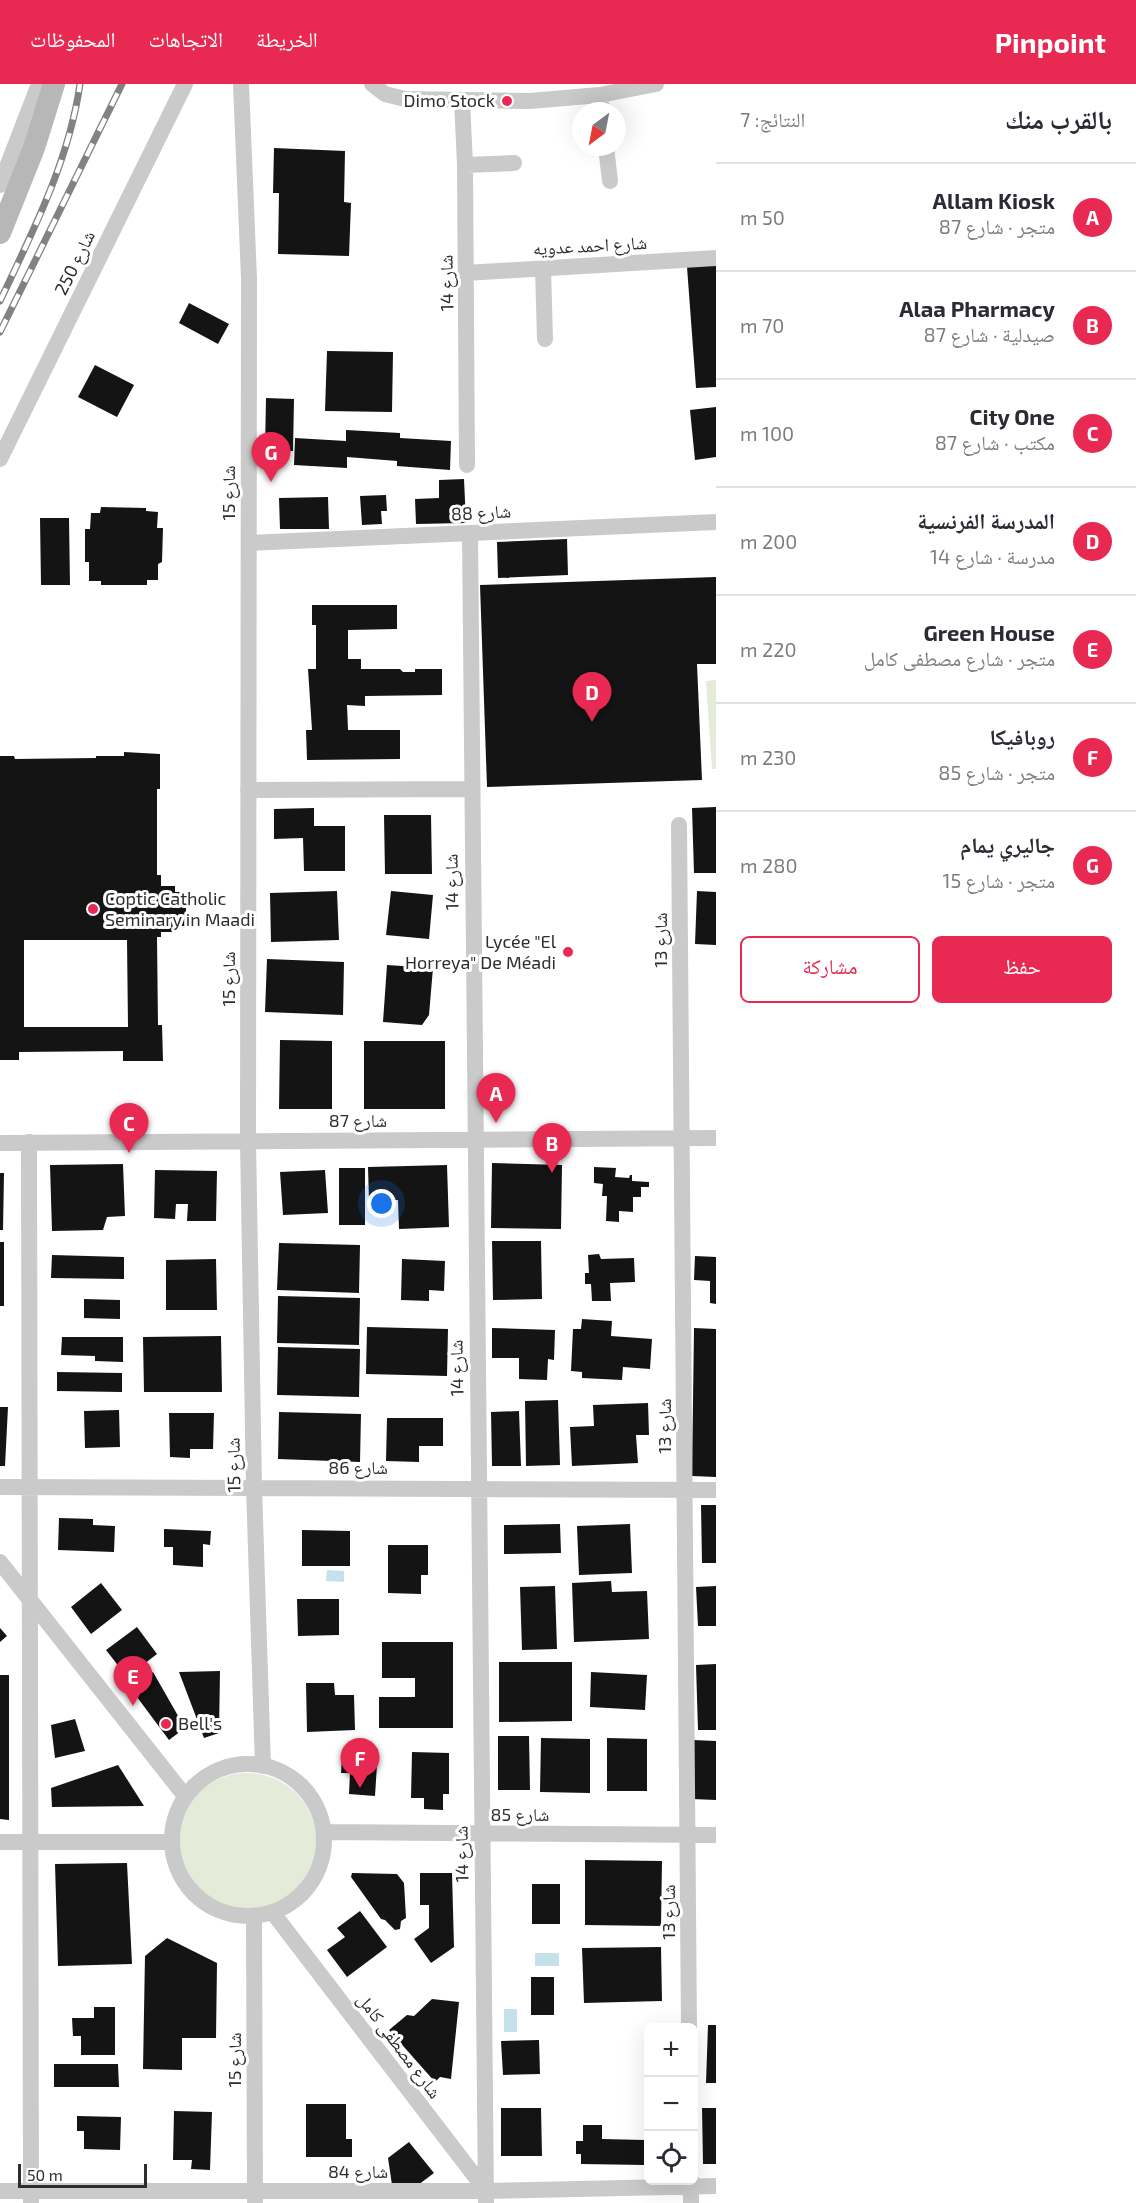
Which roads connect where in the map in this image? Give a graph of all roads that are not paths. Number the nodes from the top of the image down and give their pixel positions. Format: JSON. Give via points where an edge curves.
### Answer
{"nodes":[{"id":1,"x":185,"y":84,"type":"edge"},
{"id":2,"x":241,"y":84,"type":"edge"},
{"id":3,"x":372,"y":84,"type":"edge"},
{"id":4,"x":656,"y":84,"type":"edge"},
{"id":5,"x":48,"y":86,"type":"edge"},
{"id":6,"x":462,"y":100,"type":"junction"},
{"id":7,"x":572,"y":102,"type":"edge"},
{"id":8,"x":604,"y":102,"type":"edge"},
{"id":9,"x":607,"y":156,"type":"edge"},
{"id":10,"x":514,"y":163,"type":"dead end"},
{"id":11,"x":465,"y":165,"type":"junction"},
{"id":12,"x":1,"y":179,"type":"edge"},
{"id":13,"x":610,"y":181,"type":"dead end"},
{"id":14,"x":0,"y":233,"type":"edge"},
{"id":15,"x":716,"y":258,"type":"edge"},
{"id":16,"x":543,"y":268,"type":"junction"},
{"id":17,"x":466,"y":273,"type":"junction"},
{"id":18,"x":545,"y":339,"type":"dead end"},
{"id":19,"x":0,"y":459,"type":"edge"},
{"id":20,"x":467,"y":465,"type":"dead end"},
{"id":21,"x":716,"y":522,"type":"edge"},
{"id":22,"x":470,"y":533,"type":"junction"},
{"id":23,"x":249,"y":543,"type":"junction"},
{"id":24,"x":471,"y":789,"type":"junction"},
{"id":25,"x":248,"y":790,"type":"junction"},
{"id":26,"x":680,"y":825,"type":"dead end"},
{"id":27,"x":682,"y":1138,"type":"junction"},
{"id":28,"x":716,"y":1138,"type":"edge"},
{"id":29,"x":474,"y":1140,"type":"junction"},
{"id":30,"x":248,"y":1141,"type":"junction"},
{"id":31,"x":29,"y":1142,"type":"junction"},
{"id":32,"x":0,"y":1143,"type":"edge"},
{"id":33,"x":0,"y":1487,"type":"edge"},
{"id":34,"x":30,"y":1487,"type":"junction"},
{"id":35,"x":254,"y":1487,"type":"junction"},
{"id":36,"x":478,"y":1489,"type":"junction"},
{"id":37,"x":685,"y":1490,"type":"junction"},
{"id":38,"x":716,"y":1490,"type":"edge"},
{"id":39,"x":0,"y":1562,"type":"edge"},
{"id":40,"x":30,"y":1601,"type":"junction"},
{"id":41,"x":263,"y":1766,"type":"junction"},
{"id":42,"x":185,"y":1796,"type":"junction"},
{"id":43,"x":324,"y":1832,"type":"junction"},
{"id":44,"x":482,"y":1834,"type":"junction"},
{"id":45,"x":688,"y":1835,"type":"junction"},
{"id":46,"x":716,"y":1835,"type":"edge"},
{"id":47,"x":0,"y":1842,"type":"edge"},
{"id":48,"x":30,"y":1842,"type":"junction"},
{"id":49,"x":171,"y":1842,"type":"junction"},
{"id":50,"x":273,"y":1913,"type":"junction"},
{"id":51,"x":254,"y":1917,"type":"junction"},
{"id":52,"x":690,"y":2023,"type":"edge"},
{"id":53,"x":698,"y":2184,"type":"edge"},
{"id":54,"x":666,"y":2185,"type":"edge"},
{"id":55,"x":691,"y":2185,"type":"edge"},
{"id":56,"x":716,"y":2186,"type":"edge"},
{"id":57,"x":0,"y":2191,"type":"edge"},
{"id":58,"x":31,"y":2197,"type":"edge"},
{"id":59,"x":255,"y":2197,"type":"edge"},
{"id":60,"x":488,"y":2199,"type":"edge"},
{"id":61,"x":691,"y":2203,"type":"edge"}],
"edges":[{"from":1,"to":19,"type":"street","name":"شارع 250"},
{"from":2,"to":23,"type":"street","name":"شارع 15","via":[[249,279]]},
{"from":3,"to":6,"type":"street","via":[[395,98]]},
{"from":4,"to":8,"type":"street"},
{"from":5,"to":12,"type":"street"},
{"from":5,"to":14,"type":"main road","via":[[34,148]]},
{"from":6,"to":7,"type":"street"},
{"from":6,"to":11,"type":"street","name":"شارع 14"},
{"from":9,"to":13,"type":"street"},
{"from":10,"to":11,"type":"street"},
{"from":11,"to":17,"type":"street","name":"شارع 14"},
{"from":15,"to":16,"type":"street","name":"شارع احمد عدويه"},
{"from":16,"to":17,"type":"street","name":"شارع احمد عدويه"},
{"from":16,"to":18,"type":"street"},
{"from":17,"to":20,"type":"street","name":"شارع 14"},
{"from":21,"to":22,"type":"street","name":"شارع 88"},
{"from":22,"to":23,"type":"street","name":"شارع 88"},
{"from":22,"to":24,"type":"street","name":"شارع 14"},
{"from":23,"to":25,"type":"street","name":"شارع 15"},
{"from":24,"to":25,"type":"street"},
{"from":24,"to":29,"type":"street","name":"شارع 14"},
{"from":25,"to":30,"type":"street","name":"شارع 15"},
{"from":26,"to":27,"type":"street","name":"شارع 13"},
{"from":27,"to":28,"type":"street","name":"شارع 87"},
{"from":27,"to":29,"type":"street","name":"شارع 87"},
{"from":27,"to":37,"type":"street","name":"شارع 13"},
{"from":29,"to":30,"type":"street","name":"شارع 87"},
{"from":29,"to":36,"type":"street","name":"شارع 14"},
{"from":30,"to":31,"type":"street","name":"شارع 87"},
{"from":30,"to":35,"type":"street","name":"شارع 15"},
{"from":31,"to":32,"type":"street","name":"شارع 87"},
{"from":31,"to":34,"type":"street"},
{"from":33,"to":34,"type":"street","name":"شارع 86"},
{"from":34,"to":35,"type":"street","name":"شارع 86"},
{"from":34,"to":40,"type":"street"},
{"from":35,"to":36,"type":"street","name":"شارع 86"},
{"from":35,"to":41,"type":"street","name":"شارع 15"},
{"from":36,"to":37,"type":"street","name":"شارع 86"},
{"from":36,"to":44,"type":"street","name":"شارع 14"},
{"from":37,"to":38,"type":"street","name":"شارع 86"},
{"from":37,"to":45,"type":"street","name":"شارع 13"},
{"from":39,"to":40,"type":"street"},
{"from":40,"to":42,"type":"street"},
{"from":40,"to":48,"type":"street"},
{"from":41,"to":42,"type":"street","via":[[241,1764],[219,1769],[200,1780]]},
{"from":41,"to":43,"type":"street","via":[[278,1770],[304,1789],[317,1809]]},
{"from":42,"to":49,"type":"street","via":[[177,1811]]},
{"from":43,"to":44,"type":"street","name":"شارع 85"},
{"from":43,"to":50,"type":"street","via":[[318,1873],[307,1890]]},
{"from":44,"to":45,"type":"street","name":"شارع 85"},
{"from":44,"to":60,"type":"street","name":"شارع 14"},
{"from":45,"to":46,"type":"street","name":"شارع 85"},
{"from":45,"to":52,"type":"street","name":"شارع 13"},
{"from":47,"to":48,"type":"street"},
{"from":48,"to":49,"type":"street"},
{"from":48,"to":58,"type":"street"},
{"from":49,"to":51,"type":"street","via":[[183,1881],[202,1902],[227,1914]]},
{"from":50,"to":51,"type":"street"},
{"from":50,"to":60,"type":"street","name":"شارع مصطفى كامل"},
{"from":51,"to":59,"type":"street","name":"شارع 15"},
{"from":53,"to":56,"type":"street","name":"شارع 84"},
{"from":54,"to":60,"type":"street","name":"شارع 84"},
{"from":55,"to":61,"type":"street"},
{"from":57,"to":58,"type":"street","name":"شارع 84"},
{"from":58,"to":59,"type":"street","name":"شارع 84"},
{"from":59,"to":60,"type":"street","name":"شارع 84"}]}
